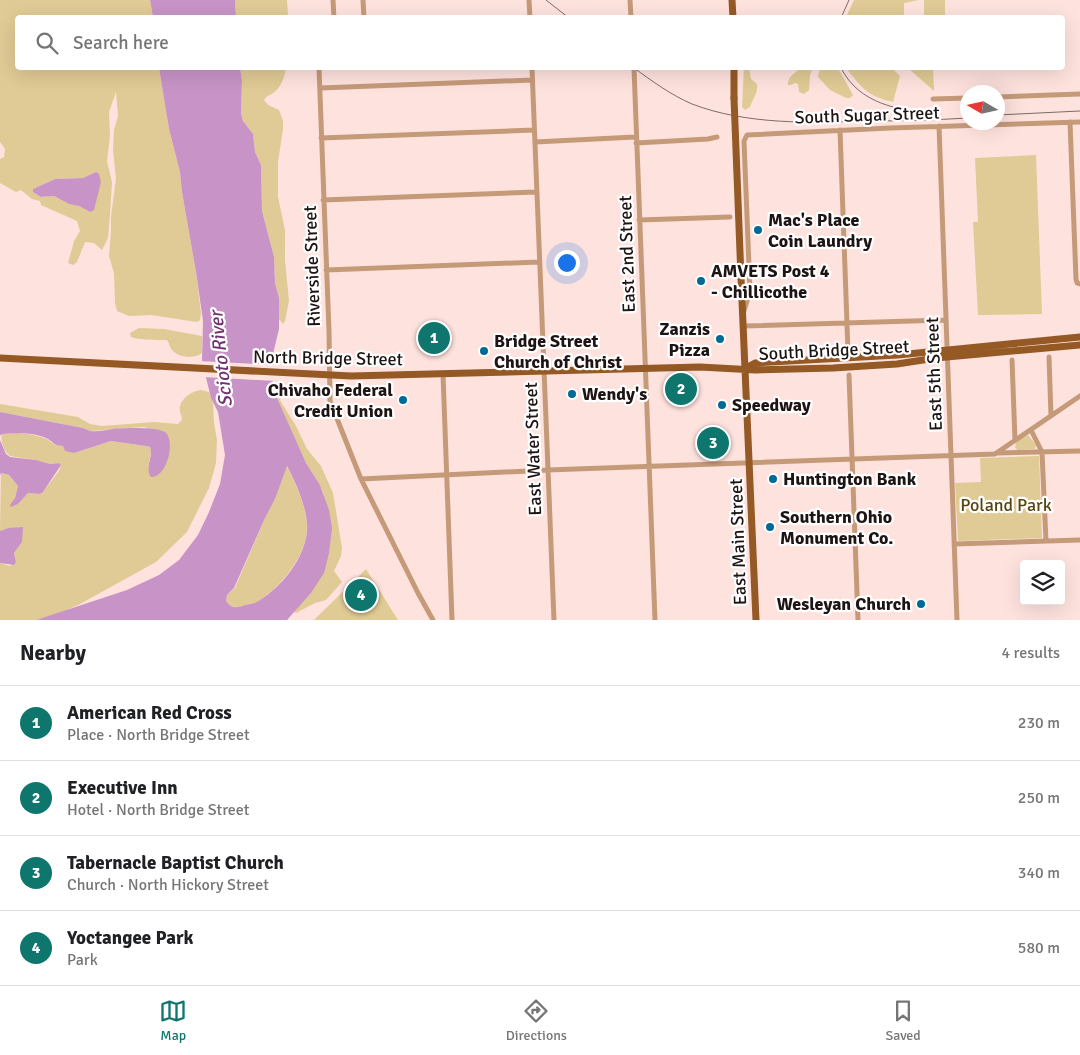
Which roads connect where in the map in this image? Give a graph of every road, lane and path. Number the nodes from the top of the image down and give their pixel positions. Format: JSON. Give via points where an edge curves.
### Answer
{"nodes":[{"id":1,"x":333,"y":0,"type":"edge"},
{"id":2,"x":363,"y":0,"type":"edge"},
{"id":3,"x":529,"y":0,"type":"edge"},
{"id":4,"x":630,"y":0,"type":"edge"},
{"id":5,"x":732,"y":0,"type":"edge"},
{"id":6,"x":334,"y":15,"type":"edge"},
{"id":7,"x":364,"y":15,"type":"edge"},
{"id":8,"x":530,"y":15,"type":"edge"},
{"id":9,"x":631,"y":15,"type":"edge"},
{"id":10,"x":733,"y":15,"type":"edge"},
{"id":11,"x":319,"y":70,"type":"edge"},
{"id":12,"x":532,"y":70,"type":"edge"},
{"id":13,"x":634,"y":70,"type":"edge"},
{"id":14,"x":734,"y":70,"type":"edge"},
{"id":15,"x":532,"y":80,"type":"junction"},
{"id":16,"x":320,"y":88,"type":"junction"},
{"id":17,"x":1080,"y":94,"type":"edge"},
{"id":18,"x":1005,"y":97,"type":"edge"},
{"id":19,"x":960,"y":98,"type":"edge"},
{"id":20,"x":932,"y":99,"type":"dead end"},
{"id":21,"x":1070,"y":122,"type":"junction"},
{"id":22,"x":1080,"y":122,"type":"edge"},
{"id":23,"x":939,"y":126,"type":"junction"},
{"id":24,"x":534,"y":130,"type":"junction"},
{"id":25,"x":840,"y":130,"type":"junction"},
{"id":26,"x":745,"y":136,"type":"joint"},
{"id":27,"x":717,"y":137,"type":"dead end"},
{"id":28,"x":321,"y":138,"type":"junction"},
{"id":29,"x":636,"y":140,"type":"junction"},
{"id":30,"x":535,"y":142,"type":"junction"},
{"id":31,"x":536,"y":192,"type":"junction"},
{"id":32,"x":323,"y":200,"type":"junction"},
{"id":33,"x":730,"y":217,"type":"dead end"},
{"id":34,"x":639,"y":220,"type":"junction"},
{"id":35,"x":539,"y":262,"type":"junction"},
{"id":36,"x":326,"y":270,"type":"junction"},
{"id":37,"x":1080,"y":284,"type":"edge"},
{"id":38,"x":743,"y":314,"type":"junction"},
{"id":39,"x":945,"y":320,"type":"junction"},
{"id":40,"x":847,"y":323,"type":"junction"},
{"id":41,"x":744,"y":326,"type":"junction"},
{"id":42,"x":1080,"y":337,"type":"edge"},
{"id":43,"x":1080,"y":344,"type":"edge"},
{"id":44,"x":848,"y":352,"type":"dead end"},
{"id":45,"x":946,"y":354,"type":"junction"},
{"id":46,"x":1049,"y":357,"type":"dead end"},
{"id":47,"x":0,"y":358,"type":"edge"},
{"id":48,"x":1012,"y":360,"type":"dead end"},
{"id":49,"x":644,"y":368,"type":"junction"},
{"id":50,"x":746,"y":368,"type":"junction"},
{"id":51,"x":544,"y":370,"type":"junction"},
{"id":52,"x":443,"y":374,"type":"junction"},
{"id":53,"x":849,"y":375,"type":"dead end"},
{"id":54,"x":329,"y":376,"type":"junction"},
{"id":55,"x":1080,"y":396,"type":"edge"},
{"id":56,"x":1051,"y":416,"type":"junction"},
{"id":57,"x":1030,"y":430,"type":"junction"},
{"id":58,"x":1015,"y":440,"type":"junction"},
{"id":59,"x":1080,"y":451,"type":"edge"},
{"id":60,"x":1042,"y":452,"type":"junction"},
{"id":61,"x":995,"y":454,"type":"junction"},
{"id":62,"x":951,"y":456,"type":"junction"},
{"id":63,"x":853,"y":459,"type":"junction"},
{"id":64,"x":750,"y":462,"type":"junction"},
{"id":65,"x":649,"y":467,"type":"junction"},
{"id":66,"x":548,"y":470,"type":"junction"},
{"id":67,"x":448,"y":475,"type":"junction"},
{"id":68,"x":361,"y":479,"type":"junction"},
{"id":69,"x":1080,"y":540,"type":"edge"},
{"id":70,"x":1046,"y":541,"type":"junction"},
{"id":71,"x":954,"y":544,"type":"junction"},
{"id":72,"x":433,"y":620,"type":"edge"},
{"id":73,"x":452,"y":620,"type":"edge"},
{"id":74,"x":554,"y":620,"type":"edge"},
{"id":75,"x":655,"y":620,"type":"edge"},
{"id":76,"x":756,"y":620,"type":"edge"},
{"id":77,"x":858,"y":620,"type":"edge"},
{"id":78,"x":957,"y":620,"type":"edge"}],
"edges":[{"from":1,"to":6,"type":"street"},
{"from":2,"to":7,"type":"street"},
{"from":3,"to":8,"type":"street"},
{"from":4,"to":9,"type":"street"},
{"from":5,"to":10,"type":"main road"},
{"from":11,"to":16,"type":"street","name":"Riverside Street"},
{"from":12,"to":15,"type":"street","name":"East Water Street"},
{"from":13,"to":29,"type":"street","name":"East 2nd Street"},
{"from":14,"to":38,"type":"main road","name":"East Main Street","bridge":true},
{"from":15,"to":16,"type":"street"},
{"from":15,"to":24,"type":"street","name":"East Water Street"},
{"from":16,"to":28,"type":"street","name":"Riverside Street"},
{"from":17,"to":18,"type":"street"},
{"from":19,"to":20,"type":"street"},
{"from":21,"to":22,"type":"street","name":"South Sugar Street"},
{"from":21,"to":23,"type":"street","name":"South Sugar Street"},
{"from":21,"to":37,"type":"street","via":[[1076,279]]},
{"from":23,"to":25,"type":"street","name":"South Sugar Street"},
{"from":23,"to":39,"type":"street","name":"East 5th Street"},
{"from":24,"to":28,"type":"street"},
{"from":24,"to":30,"type":"street","name":"East Water Street"},
{"from":25,"to":26,"type":"street","name":"South Sugar Street"},
{"from":25,"to":40,"type":"street"},
{"from":26,"to":38,"type":"street","name":"East Main Street","via":[[750,291]]},
{"from":27,"to":29,"type":"street"},
{"from":28,"to":32,"type":"street","name":"Riverside Street"},
{"from":29,"to":30,"type":"street"},
{"from":29,"to":34,"type":"street","name":"East 2nd Street"},
{"from":30,"to":31,"type":"street","name":"East Water Street"},
{"from":31,"to":32,"type":"street"},
{"from":31,"to":35,"type":"street","name":"East Water Street"},
{"from":32,"to":36,"type":"street","name":"Riverside Street"},
{"from":33,"to":34,"type":"street"},
{"from":34,"to":49,"type":"street","name":"East 2nd Street"},
{"from":35,"to":36,"type":"street"},
{"from":35,"to":51,"type":"street","name":"East Water Street"},
{"from":36,"to":54,"type":"street","name":"Riverside Street"},
{"from":38,"to":41,"type":"main road","name":"East Main Street"},
{"from":39,"to":40,"type":"street"},
{"from":39,"to":45,"type":"street","name":"East 5th Street"},
{"from":40,"to":41,"type":"street"},
{"from":40,"to":44,"type":"street"},
{"from":41,"to":50,"type":"main road","name":"East Main Street"},
{"from":42,"to":45,"type":"main road","name":"South Bridge Street"},
{"from":43,"to":45,"type":"main road","name":"South Bridge Street"},
{"from":45,"to":50,"type":"main road","name":"South Bridge Street","via":[[897,364]]},
{"from":45,"to":62,"type":"street","name":"East 5th Street"},
{"from":46,"to":56,"type":"street"},
{"from":47,"to":54,"type":"main road","name":"North Bridge Street"},
{"from":48,"to":58,"type":"street"},
{"from":49,"to":50,"type":"main road","name":"North Bridge Street"},
{"from":49,"to":51,"type":"main road","name":"North Bridge Street"},
{"from":49,"to":65,"type":"street","name":"East 2nd Street"},
{"from":50,"to":64,"type":"main road","name":"East Main Street"},
{"from":51,"to":52,"type":"main road","name":"North Bridge Street"},
{"from":51,"to":66,"type":"street","name":"East Water Street"},
{"from":52,"to":54,"type":"main road","name":"North Bridge Street"},
{"from":52,"to":67,"type":"street"},
{"from":53,"to":63,"type":"street"},
{"from":54,"to":68,"type":"street","name":"Riverside Street","via":[[330,401]]},
{"from":55,"to":56,"type":"street"},
{"from":56,"to":57,"type":"street"},
{"from":57,"to":58,"type":"street"},
{"from":57,"to":60,"type":"street"},
{"from":58,"to":61,"type":"street"},
{"from":59,"to":60,"type":"street"},
{"from":60,"to":61,"type":"street"},
{"from":60,"to":70,"type":"street"},
{"from":61,"to":62,"type":"street"},
{"from":62,"to":63,"type":"street"},
{"from":62,"to":71,"type":"street","name":"East 5th Street"},
{"from":63,"to":64,"type":"street"},
{"from":63,"to":77,"type":"street"},
{"from":64,"to":65,"type":"street"},
{"from":64,"to":76,"type":"main road","name":"East Main Street"},
{"from":65,"to":66,"type":"street"},
{"from":65,"to":75,"type":"street","name":"East 2nd Street"},
{"from":66,"to":67,"type":"street"},
{"from":66,"to":74,"type":"street","name":"East Water Street"},
{"from":67,"to":68,"type":"street"},
{"from":67,"to":73,"type":"street"},
{"from":68,"to":72,"type":"street","name":"Riverside Street"},
{"from":69,"to":70,"type":"street"},
{"from":70,"to":71,"type":"street"},
{"from":71,"to":78,"type":"street","name":"East 5th Street"}]}
